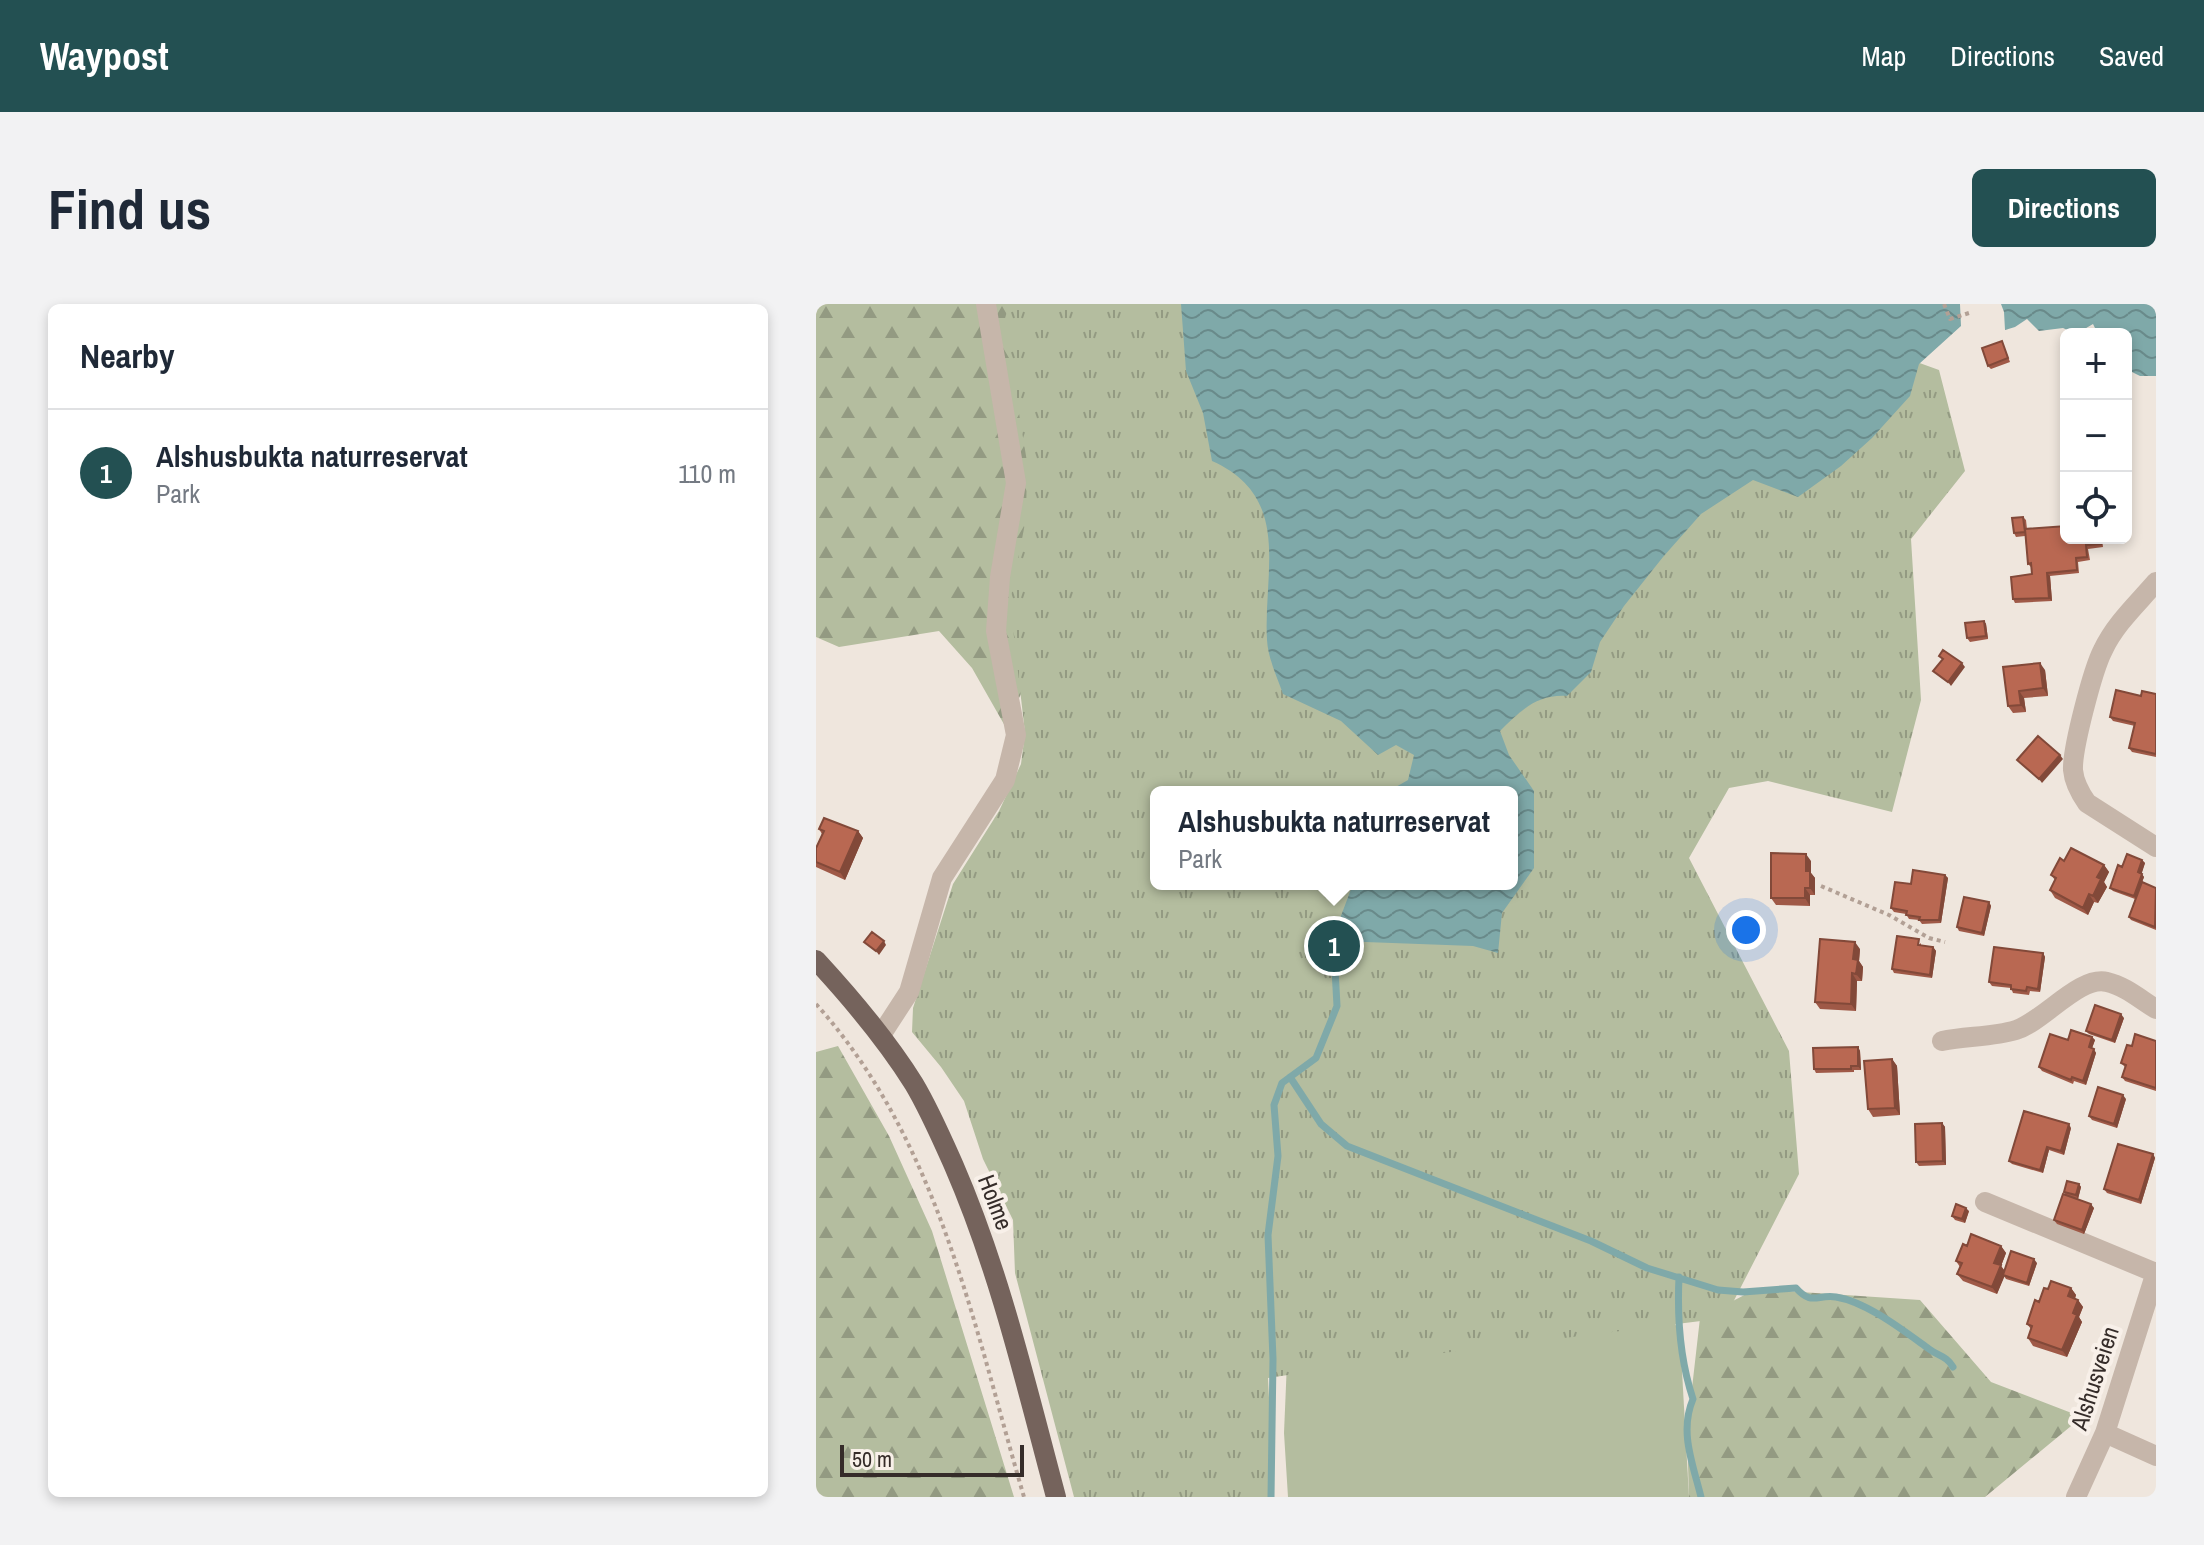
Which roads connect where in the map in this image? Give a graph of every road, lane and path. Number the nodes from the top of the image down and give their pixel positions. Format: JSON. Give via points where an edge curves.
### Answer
{"nodes":[{"id":1,"x":986,"y":304,"type":"edge"},
{"id":2,"x":1944,"y":304,"type":"edge"},
{"id":3,"x":1969,"y":313,"type":"dead end"},
{"id":4,"x":2156,"y":582,"type":"edge"},
{"id":5,"x":2156,"y":847,"type":"edge"},
{"id":6,"x":1821,"y":886,"type":"dead end"},
{"id":7,"x":1945,"y":942,"type":"dead end"},
{"id":8,"x":816,"y":960,"type":"edge"},
{"id":9,"x":816,"y":1004,"type":"edge"},
{"id":10,"x":2156,"y":1009,"type":"edge"},
{"id":11,"x":881,"y":1035,"type":"junction"},
{"id":12,"x":1942,"y":1041,"type":"dead end"},
{"id":13,"x":1985,"y":1202,"type":"dead end"},
{"id":14,"x":2156,"y":1272,"type":"edge"},
{"id":15,"x":2105,"y":1433,"type":"junction"},
{"id":16,"x":2156,"y":1456,"type":"edge"},
{"id":17,"x":1024,"y":1497,"type":"edge"},
{"id":18,"x":1056,"y":1497,"type":"edge"},
{"id":19,"x":2076,"y":1497,"type":"edge"}],
"edges":[{"from":1,"to":11,"type":"street","via":[[1016,483],[996,631],[1016,735],[1005,780],[942,878],[909,992]]},
{"from":2,"to":3,"type":"path","via":[[1950,319]]},
{"from":4,"to":5,"type":"street","via":[[2102,651],[2073,767],[2087,803]]},
{"from":6,"to":7,"type":"path"},
{"from":8,"to":11,"type":"main road","name":"Holme"},
{"from":9,"to":17,"type":"path","via":[[882,1096],[941,1219]]},
{"from":10,"to":12,"type":"street","via":[[2099,980],[2016,1030]]},
{"from":11,"to":18,"type":"main road","name":"Holme","via":[[915,1086],[979,1224]]},
{"from":13,"to":14,"type":"street","name":"Alshusveien"},
{"from":14,"to":15,"type":"street","name":"Alshusveien"},
{"from":15,"to":16,"type":"street"},
{"from":15,"to":19,"type":"street","name":"Alshusveien"}]}
